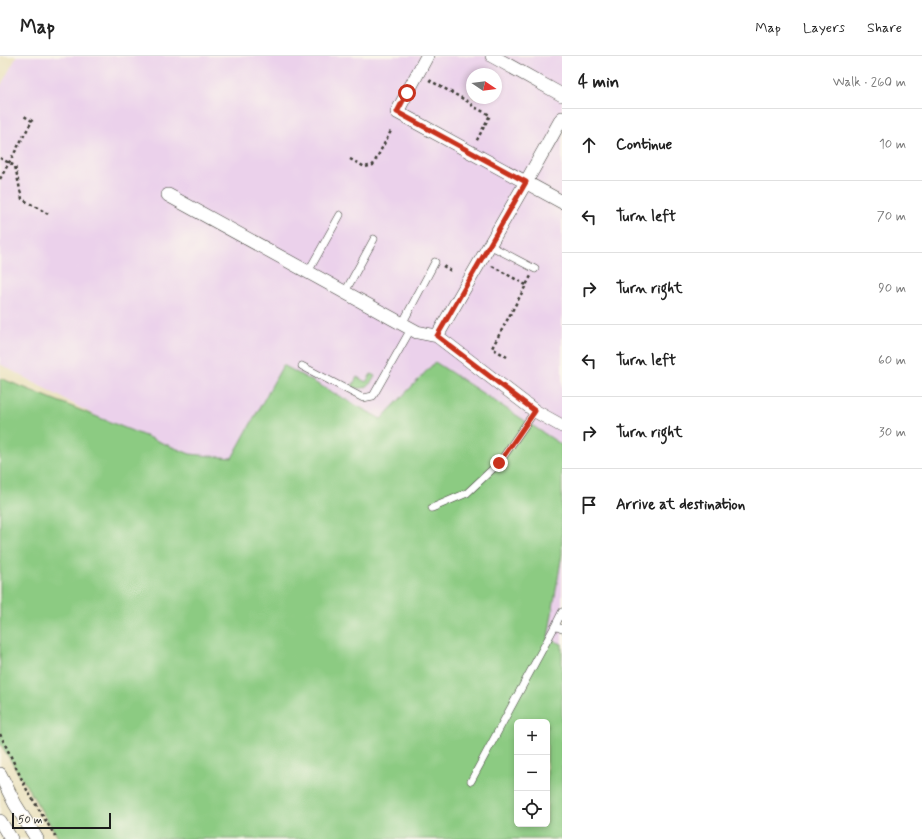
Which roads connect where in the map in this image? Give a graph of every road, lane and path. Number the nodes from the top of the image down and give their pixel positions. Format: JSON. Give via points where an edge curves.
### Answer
{"nodes":[{"id":1,"x":427,"y":56,"type":"edge"},
{"id":2,"x":492,"y":56,"type":"edge"},
{"id":3,"x":418,"y":74,"type":"junction"},
{"id":4,"x":562,"y":95,"type":"edge"},
{"id":5,"x":24,"y":116,"type":"dead end"},
{"id":6,"x":562,"y":118,"type":"edge"},
{"id":7,"x":392,"y":129,"type":"dead end"},
{"id":8,"x":470,"y":152,"type":"junction"},
{"id":9,"x":0,"y":158,"type":"edge"},
{"id":10,"x":350,"y":159,"type":"dead end"},
{"id":11,"x":9,"y":163,"type":"junction"},
{"id":12,"x":0,"y":179,"type":"edge"},
{"id":13,"x":526,"y":182,"type":"junction"},
{"id":14,"x":168,"y":195,"type":"dead end"},
{"id":15,"x":562,"y":202,"type":"edge"},
{"id":16,"x":48,"y":214,"type":"dead end"},
{"id":17,"x":340,"y":215,"type":"dead end"},
{"id":18,"x":374,"y":239,"type":"dead end"},
{"id":19,"x":489,"y":245,"type":"junction"},
{"id":20,"x":435,"y":262,"type":"dead end"},
{"id":21,"x":491,"y":266,"type":"dead end"},
{"id":22,"x":535,"y":269,"type":"joint"},
{"id":23,"x":308,"y":272,"type":"junction"},
{"id":24,"x":526,"y":285,"type":"junction"},
{"id":25,"x":345,"y":292,"type":"junction"},
{"id":26,"x":407,"y":326,"type":"junction"},
{"id":27,"x":437,"y":336,"type":"junction"},
{"id":28,"x":507,"y":357,"type":"dead end"},
{"id":29,"x":302,"y":366,"type":"dead end"},
{"id":30,"x":535,"y":411,"type":"junction"},
{"id":31,"x":562,"y":426,"type":"edge"},
{"id":32,"x":432,"y":508,"type":"dead end"},
{"id":33,"x":562,"y":612,"type":"edge"},
{"id":34,"x":559,"y":628,"type":"edge"},
{"id":35,"x":0,"y":734,"type":"edge"},
{"id":36,"x":0,"y":774,"type":"edge"},
{"id":37,"x":471,"y":781,"type":"dead end"},
{"id":38,"x":0,"y":820,"type":"edge"},
{"id":39,"x":11,"y":839,"type":"edge"},
{"id":40,"x":37,"y":839,"type":"edge"},
{"id":41,"x":57,"y":839,"type":"edge"}],
"edges":[{"from":1,"to":3,"type":"street"},
{"from":2,"to":4,"type":"street"},
{"from":3,"to":8,"type":"path","via":[[490,116]]},
{"from":3,"to":8,"type":"street","via":[[397,112]]},
{"from":5,"to":11,"type":"path","via":[[32,121]]},
{"from":6,"to":13,"type":"street"},
{"from":7,"to":10,"type":"path","via":[[372,165],[365,167]]},
{"from":8,"to":13,"type":"street"},
{"from":9,"to":11,"type":"path"},
{"from":11,"to":12,"type":"path"},
{"from":11,"to":16,"type":"path","via":[[15,166],[22,199]]},
{"from":13,"to":15,"type":"street"},
{"from":13,"to":19,"type":"street"},
{"from":14,"to":23,"type":"street"},
{"from":17,"to":23,"type":"lane"},
{"from":18,"to":25,"type":"lane"},
{"from":19,"to":22,"type":"lane"},
{"from":19,"to":27,"type":"street"},
{"from":20,"to":26,"type":"lane"},
{"from":21,"to":24,"type":"path"},
{"from":22,"to":24,"type":"path"},
{"from":23,"to":25,"type":"street"},
{"from":24,"to":28,"type":"path","via":[[492,348]]},
{"from":25,"to":26,"type":"street"},
{"from":26,"to":27,"type":"street","via":[[417,332]]},
{"from":26,"to":29,"type":"lane","via":[[373,396],[363,398]]},
{"from":27,"to":30,"type":"street"},
{"from":30,"to":31,"type":"street"},
{"from":30,"to":32,"type":"lane","via":[[499,463],[467,493]]},
{"from":33,"to":34,"type":"lane"},
{"from":34,"to":37,"type":"lane"},
{"from":35,"to":41,"type":"path","via":[[27,790]]},
{"from":36,"to":40,"type":"street"},
{"from":38,"to":39,"type":"street"}]}
